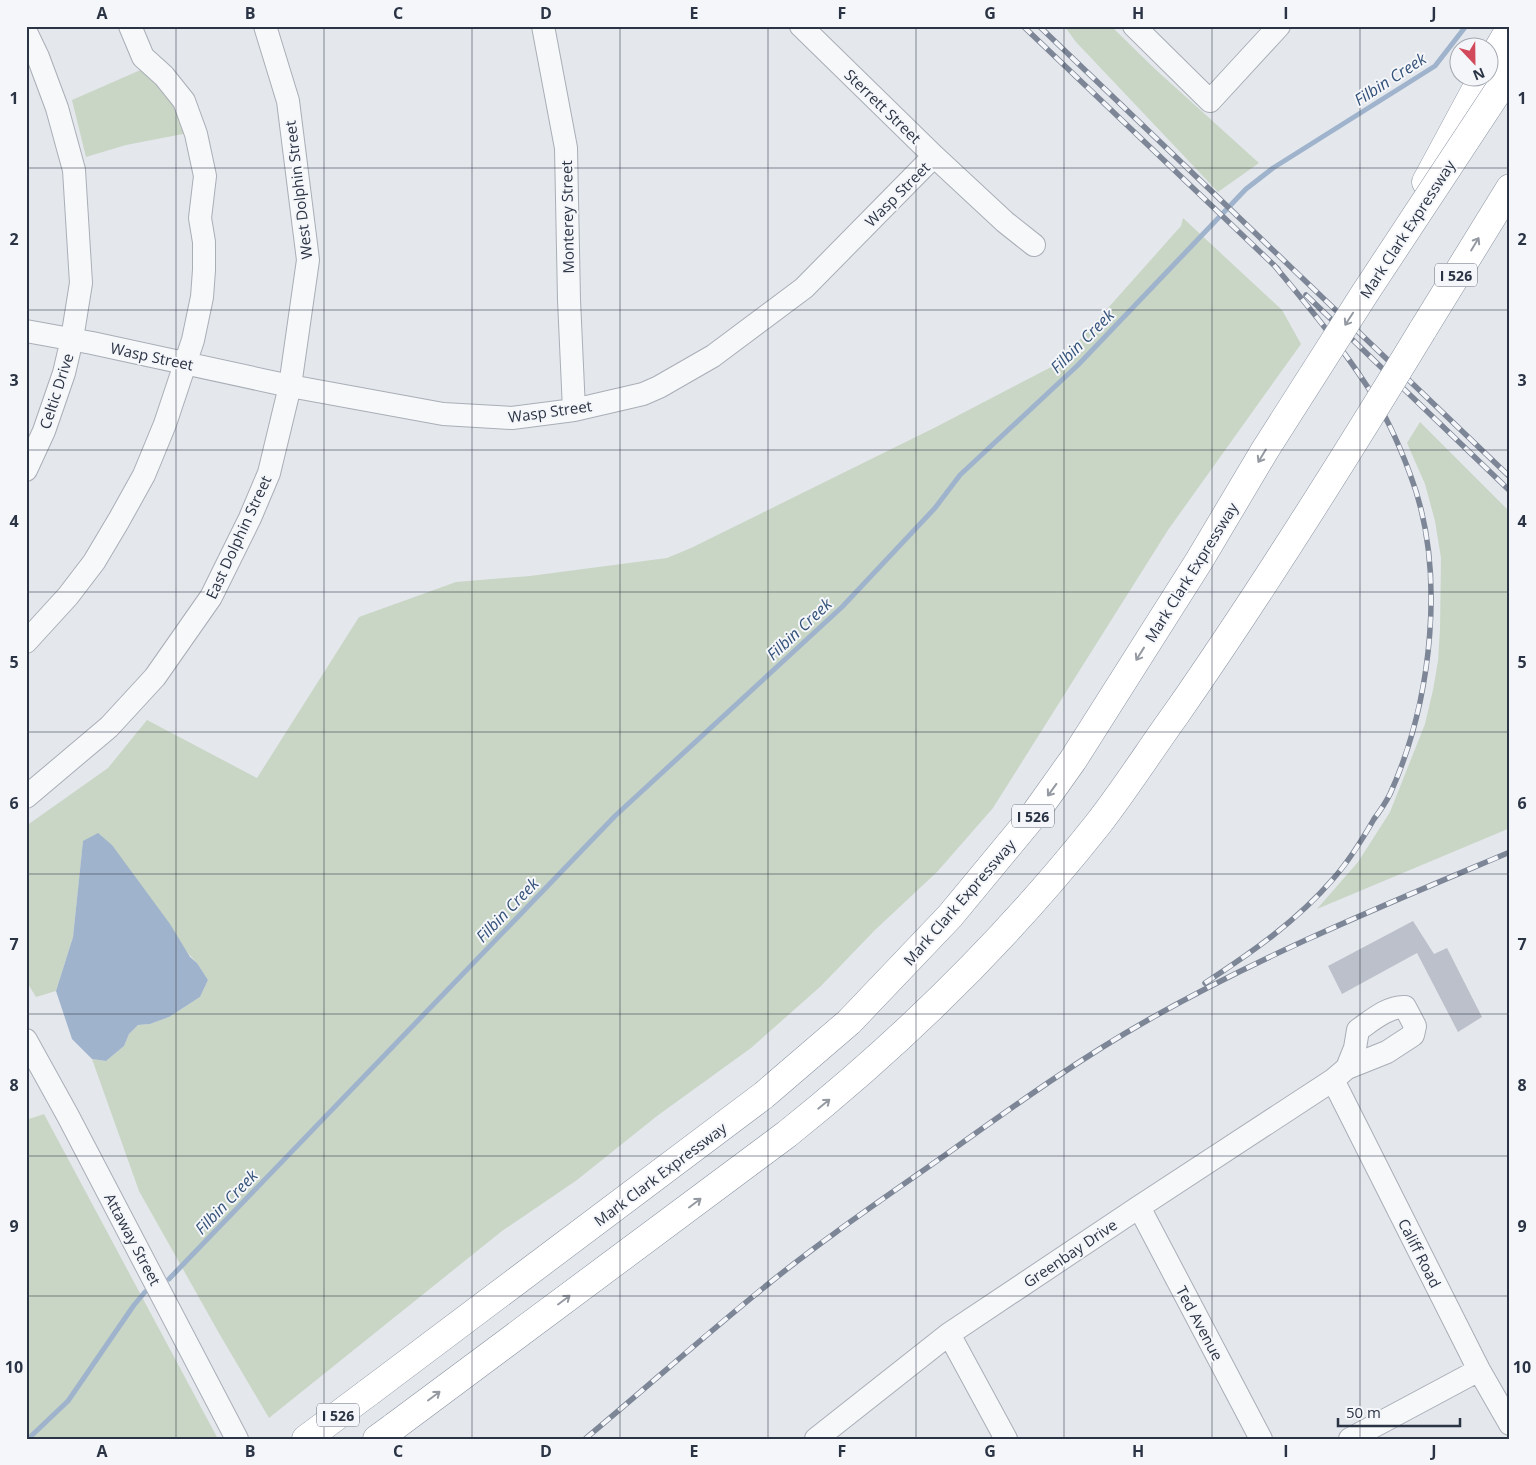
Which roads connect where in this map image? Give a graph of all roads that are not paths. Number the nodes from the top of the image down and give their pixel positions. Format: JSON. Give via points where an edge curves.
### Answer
{"nodes":[{"id":1,"x":130,"y":26,"type":"edge"},
{"id":2,"x":265,"y":26,"type":"edge"},
{"id":3,"x":543,"y":26,"type":"edge"},
{"id":4,"x":801,"y":26,"type":"edge"},
{"id":5,"x":1134,"y":26,"type":"edge"},
{"id":6,"x":1279,"y":26,"type":"edge"},
{"id":7,"x":1510,"y":30,"type":"edge"},
{"id":8,"x":26,"y":32,"type":"edge"},
{"id":9,"x":1498,"y":50,"type":"edge"},
{"id":10,"x":1510,"y":73,"type":"edge"},
{"id":11,"x":1477,"y":88,"type":"edge"},
{"id":12,"x":934,"y":156,"type":"junction"},
{"id":13,"x":1510,"y":188,"type":"edge"},
{"id":14,"x":1510,"y":194,"type":"edge"},
{"id":15,"x":1490,"y":219,"type":"junction"},
{"id":16,"x":1034,"y":245,"type":"dead end"},
{"id":17,"x":1365,"y":294,"type":"junction"},
{"id":18,"x":26,"y":331,"type":"edge"},
{"id":19,"x":72,"y":339,"type":"junction"},
{"id":20,"x":185,"y":363,"type":"junction"},
{"id":21,"x":290,"y":386,"type":"junction"},
{"id":22,"x":574,"y":410,"type":"junction"},
{"id":23,"x":26,"y":470,"type":"edge"},
{"id":24,"x":26,"y":642,"type":"edge"},
{"id":25,"x":26,"y":797,"type":"edge"},
{"id":26,"x":26,"y":1040,"type":"edge"},
{"id":27,"x":1340,"y":1074,"type":"joint"},
{"id":28,"x":1139,"y":1207,"type":"junction"},
{"id":29,"x":949,"y":1334,"type":"junction"},
{"id":30,"x":1479,"y":1370,"type":"junction"},
{"id":31,"x":1510,"y":1424,"type":"edge"},
{"id":32,"x":237,"y":1439,"type":"edge"},
{"id":33,"x":306,"y":1439,"type":"edge"},
{"id":34,"x":377,"y":1439,"type":"edge"},
{"id":35,"x":816,"y":1439,"type":"edge"},
{"id":36,"x":1006,"y":1439,"type":"edge"},
{"id":37,"x":1261,"y":1439,"type":"edge"},
{"id":38,"x":1350,"y":1439,"type":"edge"}],
"edges":[{"from":1,"to":20,"type":"street","via":[[143,57],[184,101],[196,134],[205,176],[200,218],[204,242],[203,288]]},
{"from":2,"to":21,"type":"street","name":"West Dolphin Street","via":[[288,101],[308,260]]},
{"from":3,"to":22,"type":"street","name":"Monterey Street","via":[[566,148]]},
{"from":4,"to":12,"type":"street","name":"Sterrett Street"},
{"from":5,"to":6,"type":"street","via":[[1210,101]]},
{"from":7,"to":9,"type":"highway"},
{"from":8,"to":19,"type":"street","name":"Celtic Drive","via":[[57,108],[74,170],[81,283]]},
{"from":10,"to":17,"type":"highway","name":"Mark Clark Expressway","number":"I 526","bridge":true},
{"from":11,"to":17,"type":"highway","bridge":true},
{"from":12,"to":16,"type":"street","name":"Sterrett Street"},
{"from":12,"to":22,"type":"street","name":"Wasp Street","via":[[804,288],[713,356],[643,394]]},
{"from":13,"to":15,"type":"highway","number":"I 526"},
{"from":14,"to":15,"type":"highway"},
{"from":34,"to":15,"type":"highway","number":"I 526","one_way":true,"bridge":true,"via":[[788,1134],[855,1078],[975,965],[1050,882],[1136,773],[1336,472]]},
{"from":17,"to":33,"type":"highway","name":"Mark Clark Expressway","number":"I 526","one_way":true,"bridge":true,"via":[[1073,760],[1036,812],[950,916],[849,1022],[764,1095]]},
{"from":18,"to":19,"type":"street","name":"Wasp Street"},
{"from":19,"to":20,"type":"street","name":"Wasp Street"},
{"from":19,"to":23,"type":"street","name":"Celtic Drive","via":[[44,431]]},
{"from":20,"to":21,"type":"street","name":"Wasp Street"},
{"from":20,"to":24,"type":"street","via":[[166,424],[144,475],[119,520],[94,562]]},
{"from":21,"to":22,"type":"street","name":"Wasp Street","via":[[443,414],[512,418]]},
{"from":21,"to":25,"type":"street","name":"East Dolphin Street","via":[[269,473],[211,597],[155,677],[109,727]]},
{"from":26,"to":32,"type":"street","name":"Attaway Street"},
{"from":27,"to":28,"type":"street","name":"Greenbay Drive"},
{"from":27,"to":30,"type":"street","name":"Califf Road"},
{"from":28,"to":29,"type":"street","name":"Greenbay Drive"},
{"from":28,"to":37,"type":"street","name":"Ted Avenue"},
{"from":29,"to":35,"type":"street","name":"Greenbay Drive"},
{"from":29,"to":36,"type":"street"},
{"from":30,"to":31,"type":"street","name":"Califf Road"},
{"from":30,"to":38,"type":"street"}]}
